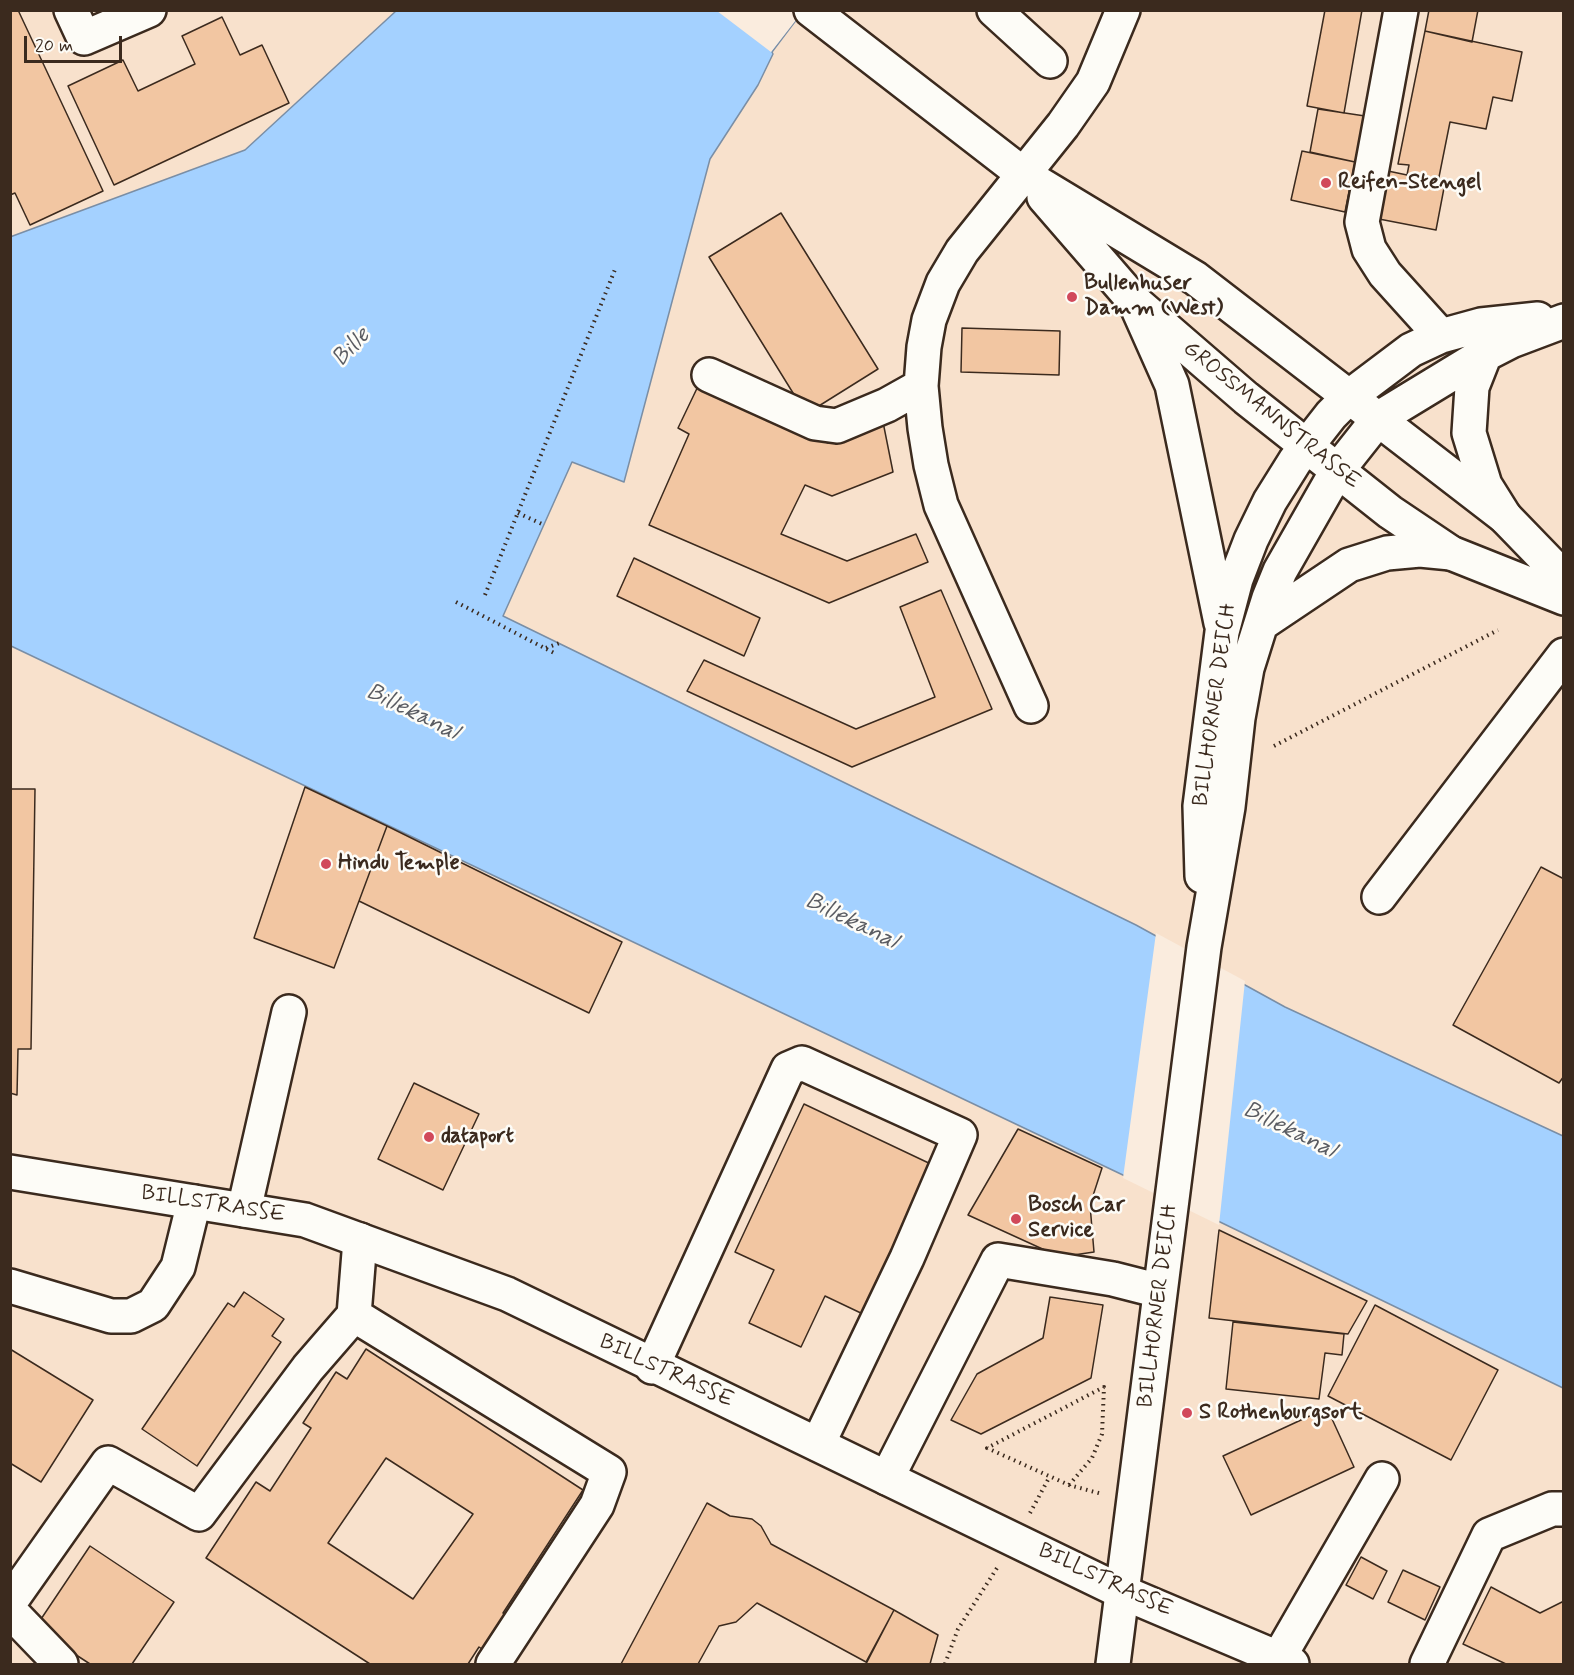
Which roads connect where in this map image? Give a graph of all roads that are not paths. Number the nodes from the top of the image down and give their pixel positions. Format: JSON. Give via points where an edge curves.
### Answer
{"nodes":[{"id":1,"x":71,"y":10,"type":"edge"},
{"id":2,"x":149,"y":10,"type":"edge"},
{"id":3,"x":811,"y":10,"type":"edge"},
{"id":4,"x":994,"y":10,"type":"edge"},
{"id":5,"x":1123,"y":10,"type":"edge"},
{"id":6,"x":1401,"y":10,"type":"edge"},
{"id":7,"x":1050,"y":61,"type":"dead end"},
{"id":8,"x":1023,"y":174,"type":"junction"},
{"id":9,"x":1135,"y":302,"type":"junction"},
{"id":10,"x":1563,"y":316,"type":"edge"},
{"id":11,"x":1563,"y":321,"type":"edge"},
{"id":12,"x":1441,"y":336,"type":"junction"},
{"id":13,"x":1485,"y":354,"type":"junction"},
{"id":14,"x":709,"y":375,"type":"dead end"},
{"id":15,"x":921,"y":386,"type":"junction"},
{"id":16,"x":1350,"y":396,"type":"junction"},
{"id":17,"x":1379,"y":418,"type":"junction"},
{"id":18,"x":1306,"y":446,"type":"junction"},
{"id":19,"x":1337,"y":471,"type":"junction"},
{"id":20,"x":1505,"y":517,"type":"junction"},
{"id":21,"x":1451,"y":554,"type":"junction"},
{"id":22,"x":1563,"y":578,"type":"edge"},
{"id":23,"x":1563,"y":598,"type":"edge"},
{"id":24,"x":1261,"y":624,"type":"junction"},
{"id":25,"x":1222,"y":632,"type":"junction"},
{"id":26,"x":1563,"y":655,"type":"edge"},
{"id":27,"x":1030,"y":706,"type":"dead end"},
{"id":28,"x":1379,"y":897,"type":"dead end"},
{"id":29,"x":1204,"y":946,"type":"junction"},
{"id":30,"x":289,"y":1012,"type":"dead end"},
{"id":31,"x":10,"y":1172,"type":"edge"},
{"id":32,"x":194,"y":1202,"type":"junction"},
{"id":33,"x":244,"y":1210,"type":"junction"},
{"id":34,"x":360,"y":1240,"type":"junction"},
{"id":35,"x":10,"y":1287,"type":"edge"},
{"id":36,"x":1160,"y":1291,"type":"junction"},
{"id":37,"x":354,"y":1315,"type":"junction"},
{"id":38,"x":652,"y":1367,"type":"junction"},
{"id":39,"x":819,"y":1444,"type":"junction"},
{"id":40,"x":887,"y":1478,"type":"junction"},
{"id":41,"x":1382,"y":1479,"type":"dead end"},
{"id":42,"x":1563,"y":1509,"type":"edge"},
{"id":43,"x":1122,"y":1592,"type":"junction"},
{"id":44,"x":10,"y":1602,"type":"edge"},
{"id":45,"x":10,"y":1611,"type":"edge"},
{"id":46,"x":1285,"y":1662,"type":"edge"},
{"id":47,"x":62,"y":1665,"type":"edge"},
{"id":48,"x":493,"y":1665,"type":"edge"},
{"id":49,"x":1113,"y":1665,"type":"edge"},
{"id":50,"x":1427,"y":1665,"type":"edge"}],
"edges":[{"from":1,"to":2,"type":"street","via":[[84,38]]},
{"from":3,"to":8,"type":"street","name":"GROSSMANNSTRASSE"},
{"from":4,"to":7,"type":"street"},
{"from":5,"to":8,"type":"street","via":[[1094,82]]},
{"from":6,"to":12,"type":"street","via":[[1362,222],[1369,249],[1385,274]]},
{"from":8,"to":9,"type":"street","name":"GROSSMANNSTRASSE"},
{"from":8,"to":15,"type":"street","via":[[962,251],[943,284],[929,320]]},
{"from":8,"to":16,"type":"street","name":"GROSSMANNSTRASSE","via":[[1195,278]]},
{"from":9,"to":18,"type":"street","name":"GROSSMANNSTRASSE"},
{"from":9,"to":25,"type":"street","via":[[1172,385]]},
{"from":10,"to":12,"type":"street","name":"BILLHORNER DEICH","via":[[1481,325]]},
{"from":11,"to":13,"type":"street"},
{"from":12,"to":16,"type":"street","name":"BILLHORNER DEICH","via":[[1411,350]]},
{"from":13,"to":17,"type":"street"},
{"from":13,"to":20,"type":"street","via":[[1472,387],[1469,433],[1485,485]]},
{"from":14,"to":15,"type":"street","via":[[815,423],[837,426]]},
{"from":15,"to":27,"type":"street","via":[[931,465],[941,504]]},
{"from":16,"to":17,"type":"street","name":"GROSSMANNSTRASSE"},
{"from":16,"to":18,"type":"street","name":"BILLHORNER DEICH"},
{"from":17,"to":19,"type":"street","name":"BILLHORNER DEICH"},
{"from":17,"to":20,"type":"street","name":"GROSSMANNSTRASSE"},
{"from":18,"to":19,"type":"street","name":"GROSSMANNSTRASSE"},
{"from":18,"to":25,"type":"street","name":"BILLHORNER DEICH","via":[[1270,501],[1251,540]]},
{"from":19,"to":21,"type":"street","name":"GROSSMANNSTRASSE"},
{"from":19,"to":24,"type":"street","name":"BILLHORNER DEICH","via":[[1280,571]]},
{"from":20,"to":22,"type":"street","name":"GROSSMANNSTRASSE"},
{"from":21,"to":23,"type":"street","name":"GROSSMANNSTRASSE"},
{"from":21,"to":24,"type":"street","via":[[1420,550],[1349,565]]},
{"from":24,"to":29,"type":"street","name":"BILLHORNER DEICH","via":[[1238,718],[1228,807]]},
{"from":25,"to":29,"type":"street","name":"BILLHORNER DEICH","via":[[1200,806]]},
{"from":26,"to":28,"type":"street"},
{"from":29,"to":36,"type":"street","name":"BILLHORNER DEICH"},
{"from":30,"to":33,"type":"street"},
{"from":31,"to":32,"type":"street","name":"BILLSTRASSE"},
{"from":32,"to":33,"type":"street","name":"BILLSTRASSE"},
{"from":32,"to":35,"type":"street","via":[[178,1267],[153,1305],[131,1316],[111,1316]]},
{"from":33,"to":34,"type":"street","name":"BILLSTRASSE","via":[[305,1220]]},
{"from":34,"to":37,"type":"street"},
{"from":34,"to":38,"type":"street","name":"BILLSTRASSE","via":[[507,1294]]},
{"from":36,"to":40,"type":"street","via":[[998,1260]]},
{"from":36,"to":43,"type":"street","name":"BILLHORNER DEICH"},
{"from":37,"to":44,"type":"street","via":[[308,1368],[199,1514],[108,1463]]},
{"from":37,"to":48,"type":"street","via":[[609,1472],[597,1505]]},
{"from":38,"to":39,"type":"street","name":"BILLSTRASSE"},
{"from":38,"to":39,"type":"street","via":[[788,1069],[802,1063],[960,1135]]},
{"from":39,"to":40,"type":"street","name":"BILLSTRASSE"},
{"from":40,"to":43,"type":"street","name":"BILLSTRASSE"},
{"from":41,"to":46,"type":"street"},
{"from":42,"to":50,"type":"street","via":[[1552,1509],[1489,1535]]},
{"from":43,"to":46,"type":"street","name":"BILLSTRASSE"},
{"from":43,"to":49,"type":"street","name":"BILLHORNER DEICH"},
{"from":45,"to":47,"type":"street"}]}
